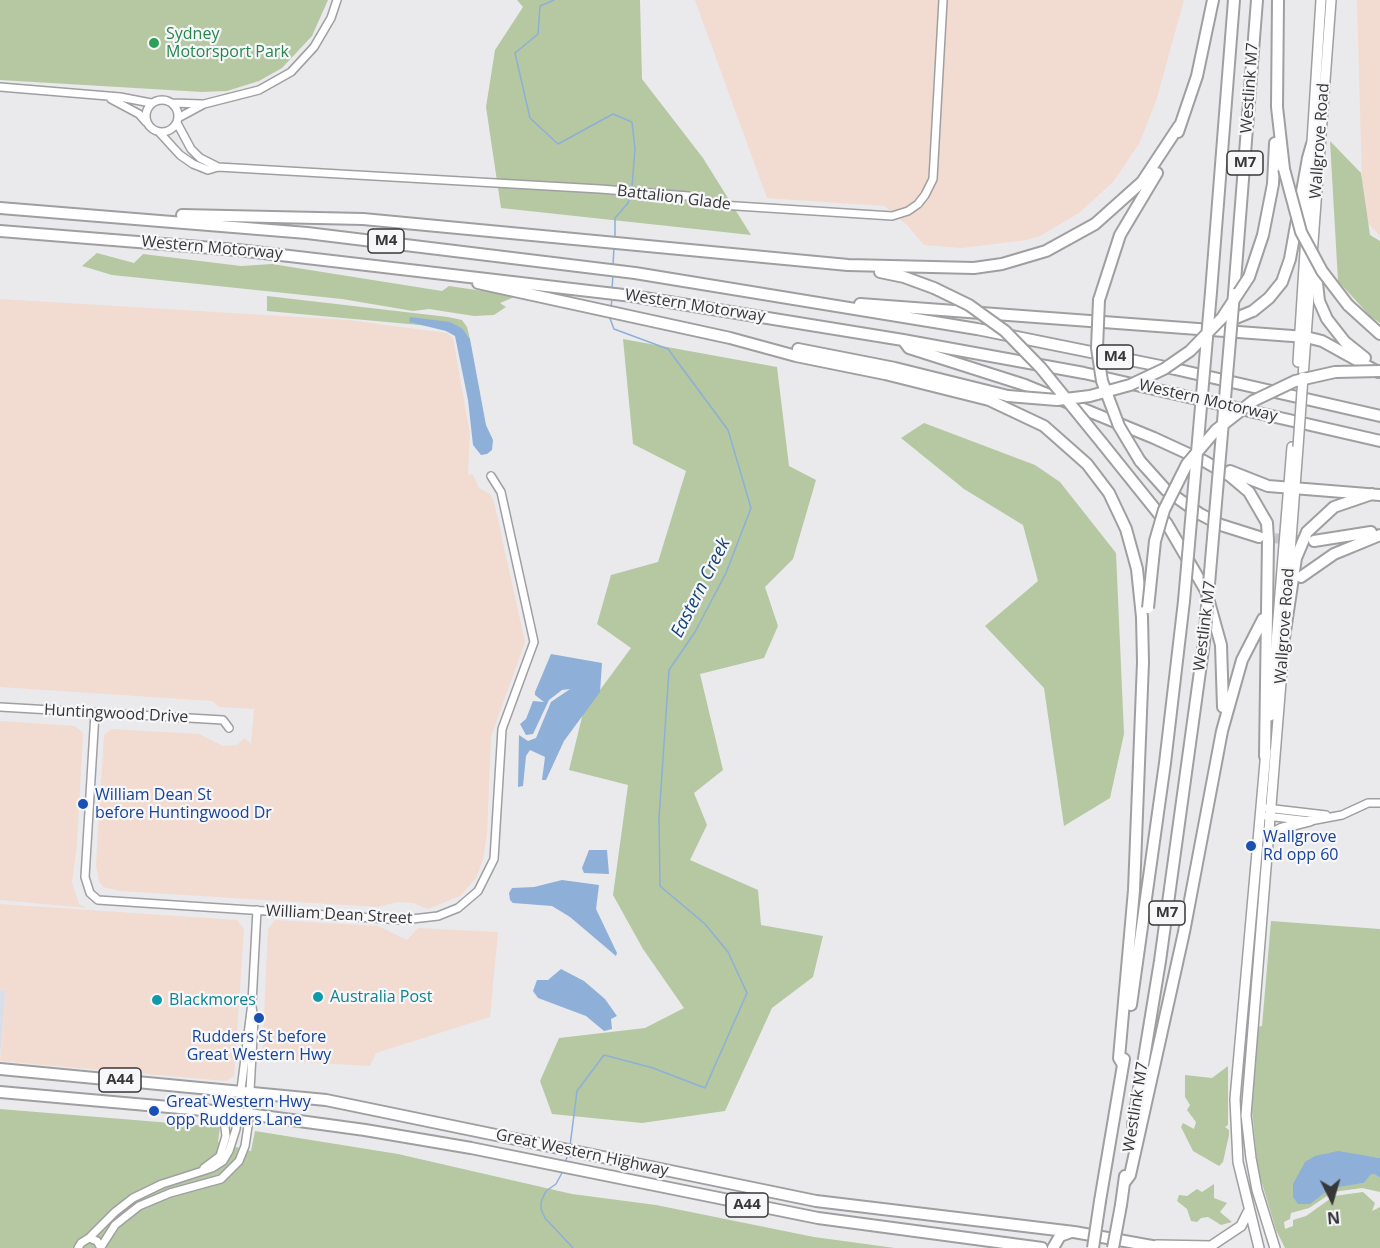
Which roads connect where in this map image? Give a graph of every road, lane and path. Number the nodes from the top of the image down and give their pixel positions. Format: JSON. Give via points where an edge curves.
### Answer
{"nodes":[{"id":1,"x":337,"y":0,"type":"edge"},
{"id":2,"x":943,"y":0,"type":"edge"},
{"id":3,"x":1213,"y":0,"type":"edge"},
{"id":4,"x":1234,"y":0,"type":"edge"},
{"id":5,"x":1257,"y":0,"type":"edge"},
{"id":6,"x":1278,"y":0,"type":"edge"},
{"id":7,"x":1322,"y":0,"type":"edge"},
{"id":8,"x":1331,"y":0,"type":"edge"},
{"id":9,"x":0,"y":87,"type":"edge"},
{"id":10,"x":103,"y":96,"type":"junction"},
{"id":11,"x":151,"y":103,"type":"junction"},
{"id":12,"x":172,"y":103,"type":"junction"},
{"id":13,"x":204,"y":104,"type":"junction"},
{"id":14,"x":1277,"y":106,"type":"junction"},
{"id":15,"x":177,"y":120,"type":"junction"},
{"id":16,"x":146,"y":122,"type":"junction"},
{"id":17,"x":1179,"y":126,"type":"junction"},
{"id":18,"x":159,"y":132,"type":"junction"},
{"id":19,"x":1312,"y":144,"type":"junction"},
{"id":20,"x":218,"y":167,"type":"junction"},
{"id":21,"x":0,"y":208,"type":"edge"},
{"id":22,"x":173,"y":221,"type":"junction"},
{"id":23,"x":0,"y":231,"type":"edge"},
{"id":24,"x":848,"y":265,"type":"junction"},
{"id":25,"x":1311,"y":267,"type":"junction"},
{"id":26,"x":469,"y":275,"type":"junction"},
{"id":27,"x":848,"y":307,"type":"junction"},
{"id":28,"x":1201,"y":329,"type":"junction"},
{"id":29,"x":1380,"y":334,"type":"edge"},
{"id":30,"x":1302,"y":337,"type":"junction"},
{"id":31,"x":730,"y":338,"type":"junction"},
{"id":32,"x":903,"y":340,"type":"junction"},
{"id":33,"x":1380,"y":371,"type":"edge"},
{"id":34,"x":1380,"y":416,"type":"edge"},
{"id":35,"x":1380,"y":441,"type":"edge"},
{"id":36,"x":1204,"y":461,"type":"junction"},
{"id":37,"x":491,"y":476,"type":"dead end"},
{"id":38,"x":1291,"y":489,"type":"junction"},
{"id":39,"x":1376,"y":495,"type":"edge"},
{"id":40,"x":1380,"y":530,"type":"edge"},
{"id":41,"x":1380,"y":535,"type":"edge"},
{"id":42,"x":1259,"y":537,"type":"tunnel mouth"},
{"id":43,"x":1314,"y":541,"type":"tunnel mouth"},
{"id":44,"x":1302,"y":577,"type":"dead end"},
{"id":45,"x":1263,"y":619,"type":"dead end"},
{"id":46,"x":1284,"y":638,"type":"junction"},
{"id":47,"x":1143,"y":662,"type":"junction"},
{"id":48,"x":0,"y":707,"type":"edge"},
{"id":49,"x":95,"y":713,"type":"junction"},
{"id":50,"x":229,"y":728,"type":"dead end"},
{"id":51,"x":1222,"y":730,"type":"junction"},
{"id":52,"x":1265,"y":756,"type":"junction"},
{"id":53,"x":1380,"y":803,"type":"edge"},
{"id":54,"x":1260,"y":811,"type":"junction"},
{"id":55,"x":1271,"y":813,"type":"junction"},
{"id":56,"x":1336,"y":817,"type":"junction"},
{"id":57,"x":1310,"y":821,"type":"junction"},
{"id":58,"x":1268,"y":835,"type":"junction"},
{"id":59,"x":257,"y":910,"type":"junction"},
{"id":60,"x":1123,"y":1065,"type":"junction"},
{"id":61,"x":0,"y":1069,"type":"edge"},
{"id":62,"x":245,"y":1091,"type":"junction"},
{"id":63,"x":0,"y":1092,"type":"edge"},
{"id":64,"x":211,"y":1111,"type":"junction"},
{"id":65,"x":243,"y":1114,"type":"junction"},
{"id":66,"x":180,"y":1179,"type":"junction"},
{"id":67,"x":1124,"y":1183,"type":"junction"},
{"id":68,"x":1248,"y":1209,"type":"junction"},
{"id":69,"x":1266,"y":1218,"type":"junction"},
{"id":70,"x":1074,"y":1232,"type":"junction"},
{"id":71,"x":89,"y":1238,"type":"junction"},
{"id":72,"x":1103,"y":1238,"type":"junction"},
{"id":73,"x":1149,"y":1245,"type":"junction"},
{"id":74,"x":101,"y":1247,"type":"edge"},
{"id":75,"x":78,"y":1248,"type":"edge"},
{"id":76,"x":1040,"y":1248,"type":"edge"},
{"id":77,"x":1053,"y":1248,"type":"edge"},
{"id":78,"x":1093,"y":1248,"type":"edge"},
{"id":79,"x":1113,"y":1248,"type":"edge"},
{"id":80,"x":1128,"y":1248,"type":"edge"},
{"id":81,"x":1163,"y":1248,"type":"edge"},
{"id":82,"x":1259,"y":1248,"type":"edge"},
{"id":83,"x":1275,"y":1248,"type":"edge"},
{"id":84,"x":1282,"y":1248,"type":"edge"}],
"edges":[{"from":1,"to":13,"type":"street","via":[[314,47],[291,72],[259,90]]},
{"from":2,"to":20,"type":"street","name":"Battalion Glade","via":[[933,172],[926,195],[913,208],[897,215],[721,205],[688,196],[600,189]]},
{"from":3,"to":17,"type":"highway","via":[[1197,76]]},
{"from":4,"to":60,"type":"highway","name":"Westlink M7","number":"M7","bridge":true,"via":[[1184,601]]},
{"from":5,"to":67,"type":"highway","name":"Westlink M7","number":"M7","bridge":true,"via":[[1204,642],[1160,961]]},
{"from":6,"to":14,"type":"highway"},
{"from":7,"to":19,"type":"main road","name":"Wallgrove Road"},
{"from":8,"to":25,"type":"main road","name":"Wallgrove Road"},
{"from":9,"to":10,"type":"street"},
{"from":10,"to":11,"type":"street"},
{"from":10,"to":16,"type":"street","via":[[125,105]]},
{"from":11,"to":12,"type":"street","via":[[162,99]]},
{"from":11,"to":16,"type":"street"},
{"from":12,"to":13,"type":"street"},
{"from":12,"to":15,"type":"street"},
{"from":13,"to":15,"type":"street"},
{"from":14,"to":29,"type":"highway","bridge":true,"via":[[1284,169],[1306,242],[1348,305]]},
{"from":14,"to":31,"type":"highway","bridge":true,"via":[[1273,184],[1263,235],[1249,277],[1222,318],[1190,351],[1130,385],[1057,400],[1008,396],[858,360]]},
{"from":15,"to":18,"type":"street","via":[[169,130]]},
{"from":15,"to":20,"type":"street","name":"Battalion Glade","via":[[191,149]]},
{"from":16,"to":18,"type":"street"},
{"from":17,"to":24,"type":"highway","via":[[1149,173],[1122,202],[1082,233],[1046,251],[974,268]]},
{"from":17,"to":42,"type":"highway","bridge":true,"via":[[1120,235],[1099,300],[1097,348],[1102,381],[1114,415],[1140,461],[1166,490],[1221,525]]},
{"from":18,"to":20,"type":"street","name":"Battalion Glade","via":[[193,165],[208,170]]},
{"from":19,"to":28,"type":"highway","via":[[1282,282],[1269,298],[1247,314]]},
{"from":19,"to":30,"type":"main road","name":"Wallgrove Road"},
{"from":21,"to":22,"type":"highway","name":"Western Motorway","number":"M4"},
{"from":22,"to":24,"type":"highway","via":[[181,215],[363,219]]},
{"from":22,"to":27,"type":"highway","name":"Western Motorway","number":"M4","via":[[597,267]]},
{"from":23,"to":26,"type":"highway","name":"Western Motorway","number":"M4","via":[[238,250]]},
{"from":24,"to":51,"type":"highway","bridge":true,"via":[[904,277],[969,305],[1005,331],[1041,368],[1102,443],[1167,524],[1206,591],[1223,669]]},
{"from":25,"to":30,"type":"main road","name":"Wallgrove Road"},
{"from":25,"to":33,"type":"highway","via":[[1316,274],[1319,302],[1334,329]]},
{"from":26,"to":31,"type":"highway","via":[[476,283]]},
{"from":26,"to":32,"type":"highway","name":"Western Motorway","number":"M4","via":[[632,296]]},
{"from":27,"to":28,"type":"highway","via":[[864,303]]},
{"from":27,"to":34,"type":"highway","name":"Western Motorway","number":"M4","via":[[1088,351]]},
{"from":28,"to":30,"type":"highway"},
{"from":30,"to":33,"type":"highway","via":[[1322,341]]},
{"from":30,"to":38,"type":"main road","name":"Wallgrove Road","bridge":true},
{"from":31,"to":47,"type":"highway","via":[[979,397],[1014,410],[1053,433],[1088,464],[1122,519],[1137,569]]},
{"from":32,"to":35,"type":"highway","name":"Western Motorway","number":"M4","via":[[1084,373]]},
{"from":32,"to":36,"type":"highway","via":[[909,348],[1025,385]]},
{"from":33,"to":47,"type":"highway","bridge":true,"via":[[1335,372],[1283,386],[1246,405],[1208,438],[1178,478],[1164,510],[1152,556]]},
{"from":36,"to":38,"type":"highway","via":[[1263,485]]},
{"from":36,"to":52,"type":"highway","via":[[1249,492],[1267,524]]},
{"from":37,"to":59,"type":"street","name":"William Dean Street","via":[[501,492],[534,642],[502,729],[495,851],[488,875],[465,902],[438,916],[403,920]]},
{"from":38,"to":39,"type":"highway"},
{"from":38,"to":46,"type":"main road","name":"Wallgrove Road"},
{"from":38,"to":52,"type":"main road","name":"Wallgrove Road"},
{"from":39,"to":46,"type":"highway","via":[[1334,507],[1307,532],[1296,558]]},
{"from":40,"to":43,"type":"highway"},
{"from":41,"to":44,"type":"highway","via":[[1334,554]]},
{"from":45,"to":51,"type":"highway","via":[[1242,660]]},
{"from":46,"to":55,"type":"main road","name":"Wallgrove Road"},
{"from":47,"to":60,"type":"highway","via":[[1134,890],[1119,1058]]},
{"from":48,"to":49,"type":"street","name":"Huntingwood Drive"},
{"from":49,"to":50,"type":"street","name":"Huntingwood Drive","via":[[223,720]]},
{"from":49,"to":59,"type":"street","name":"William Dean Street","via":[[85,872],[90,893],[106,902]]},
{"from":51,"to":67,"type":"highway","via":[[1184,932],[1130,1175]]},
{"from":52,"to":54,"type":"main road","name":"Wallgrove Road"},
{"from":53,"to":56,"type":"street","via":[[1368,803]]},
{"from":54,"to":55,"type":"street"},
{"from":54,"to":68,"type":"main road","name":"Wallgrove Road","via":[[1235,1099],[1235,1140]]},
{"from":55,"to":56,"type":"street"},
{"from":55,"to":57,"type":"street"},
{"from":55,"to":58,"type":"main road","name":"Wallgrove Road"},
{"from":56,"to":57,"type":"street"},
{"from":57,"to":58,"type":"main road"},
{"from":58,"to":69,"type":"main road","name":"Wallgrove Road","via":[[1246,1115],[1251,1158]]},
{"from":59,"to":62,"type":"street","via":[[254,1019]]},
{"from":60,"to":78,"type":"highway","name":"Westlink M7","number":"M7","bridge":true},
{"from":61,"to":62,"type":"highway","name":"Great Western Highway","number":"A44"},
{"from":62,"to":65,"type":"street"},
{"from":62,"to":70,"type":"highway","name":"Great Western Highway","number":"A44","via":[[326,1100],[816,1201]]},
{"from":63,"to":64,"type":"highway","name":"Great Western Highway","number":"A44"},
{"from":64,"to":65,"type":"highway","name":"Great Western Highway","number":"A44"},
{"from":64,"to":66,"type":"street","via":[[225,1122],[224,1148],[209,1165]]},
{"from":65,"to":66,"type":"street","via":[[223,1161]]},
{"from":65,"to":74,"type":"street","via":[[243,1152],[228,1174],[139,1206],[116,1225]]},
{"from":65,"to":76,"type":"highway","name":"Great Western Highway","number":"A44","via":[[424,1140],[818,1218]]},
{"from":66,"to":71,"type":"street","via":[[133,1198]]},
{"from":67,"to":79,"type":"highway","name":"Westlink M7","number":"M7","bridge":true},
{"from":68,"to":73,"type":"main road","via":[[1241,1227],[1215,1245]]},
{"from":68,"to":82,"type":"main road","name":"Wallgrove Road"},
{"from":69,"to":83,"type":"main road","name":"Wallgrove Road"},
{"from":69,"to":84,"type":"main road"},
{"from":70,"to":72,"type":"highway","name":"Great Western Highway","number":"A44"},
{"from":70,"to":77,"type":"highway","via":[[1060,1236]]},
{"from":71,"to":74,"type":"street"},
{"from":71,"to":75,"type":"street"},
{"from":72,"to":73,"type":"highway","name":"Great Western Highway","number":"A44"},
{"from":72,"to":80,"type":"highway"},
{"from":73,"to":81,"type":"highway","name":"Great Western Highway","number":"A44"}]}
